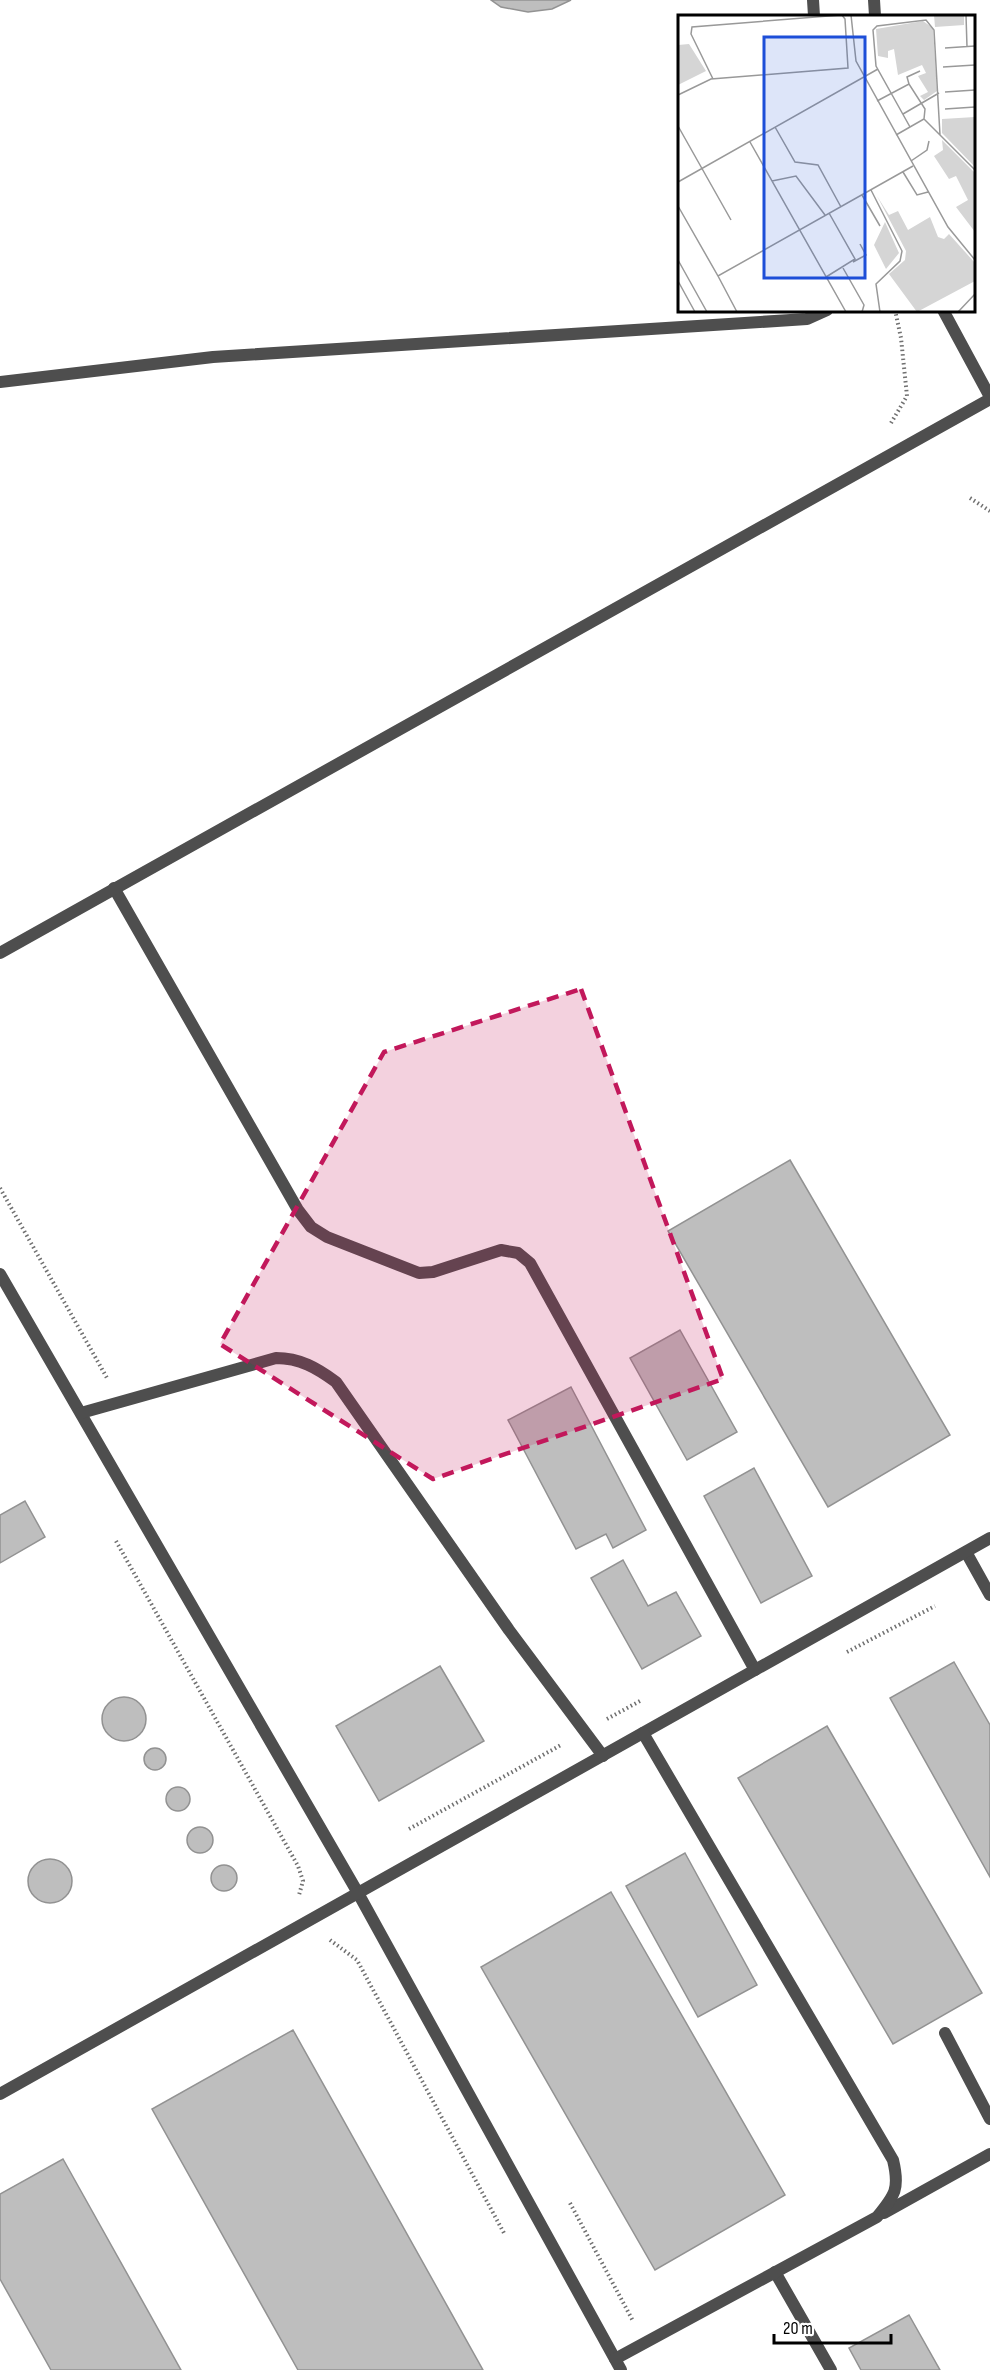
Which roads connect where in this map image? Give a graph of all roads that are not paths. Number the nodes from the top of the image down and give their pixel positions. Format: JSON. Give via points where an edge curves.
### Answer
{"nodes":[{"id":1,"x":813,"y":0,"type":"edge"},
{"id":2,"x":874,"y":0,"type":"edge"},
{"id":3,"x":814,"y":15,"type":"edge"},
{"id":4,"x":875,"y":15,"type":"edge"},
{"id":5,"x":823,"y":312,"type":"edge"},
{"id":6,"x":944,"y":312,"type":"edge"},
{"id":7,"x":0,"y":382,"type":"edge"},
{"id":8,"x":990,"y":398,"type":"edge"},
{"id":9,"x":114,"y":888,"type":"junction"},
{"id":10,"x":0,"y":953,"type":"edge"},
{"id":11,"x":0,"y":1274,"type":"edge"},
{"id":12,"x":81,"y":1413,"type":"junction"},
{"id":13,"x":990,"y":1538,"type":"edge"},
{"id":14,"x":966,"y":1552,"type":"junction"},
{"id":15,"x":990,"y":1594,"type":"edge"},
{"id":16,"x":755,"y":1670,"type":"junction"},
{"id":17,"x":643,"y":1733,"type":"junction"},
{"id":18,"x":603,"y":1755,"type":"junction"},
{"id":19,"x":358,"y":1893,"type":"junction"},
{"id":20,"x":945,"y":2033,"type":"dead end"},
{"id":21,"x":0,"y":2094,"type":"edge"},
{"id":22,"x":990,"y":2119,"type":"edge"},
{"id":23,"x":990,"y":2154,"type":"edge"},
{"id":24,"x":877,"y":2217,"type":"junction"},
{"id":25,"x":775,"y":2272,"type":"junction"},
{"id":26,"x":618,"y":2365,"type":"edge"},
{"id":27,"x":831,"y":2370,"type":"edge"}],
"edges":[{"from":1,"to":3,"type":"lane"},
{"from":2,"to":4,"type":"lane"},
{"from":5,"to":7,"type":"lane","via":[[807,319],[213,357]]},
{"from":6,"to":8,"type":"lane"},
{"from":8,"to":9,"type":"lane"},
{"from":9,"to":10,"type":"lane"},
{"from":9,"to":16,"type":"lane","via":[[311,1227],[419,1274],[501,1250],[518,1253],[530,1263]]},
{"from":11,"to":12,"type":"lane"},
{"from":12,"to":18,"type":"lane","via":[[276,1358],[291,1358],[315,1366],[336,1382],[509,1630]]},
{"from":12,"to":19,"type":"lane"},
{"from":13,"to":14,"type":"lane"},
{"from":14,"to":15,"type":"lane"},
{"from":14,"to":16,"type":"lane"},
{"from":16,"to":17,"type":"lane"},
{"from":17,"to":18,"type":"lane"},
{"from":17,"to":24,"type":"lane","via":[[893,2160],[898,2179],[891,2199]]},
{"from":18,"to":19,"type":"lane"},
{"from":19,"to":21,"type":"lane"},
{"from":19,"to":26,"type":"lane"},
{"from":20,"to":22,"type":"lane"},
{"from":23,"to":24,"type":"lane"},
{"from":24,"to":25,"type":"lane"},
{"from":25,"to":26,"type":"lane","via":[[645,2343]]},
{"from":25,"to":27,"type":"lane"}]}
